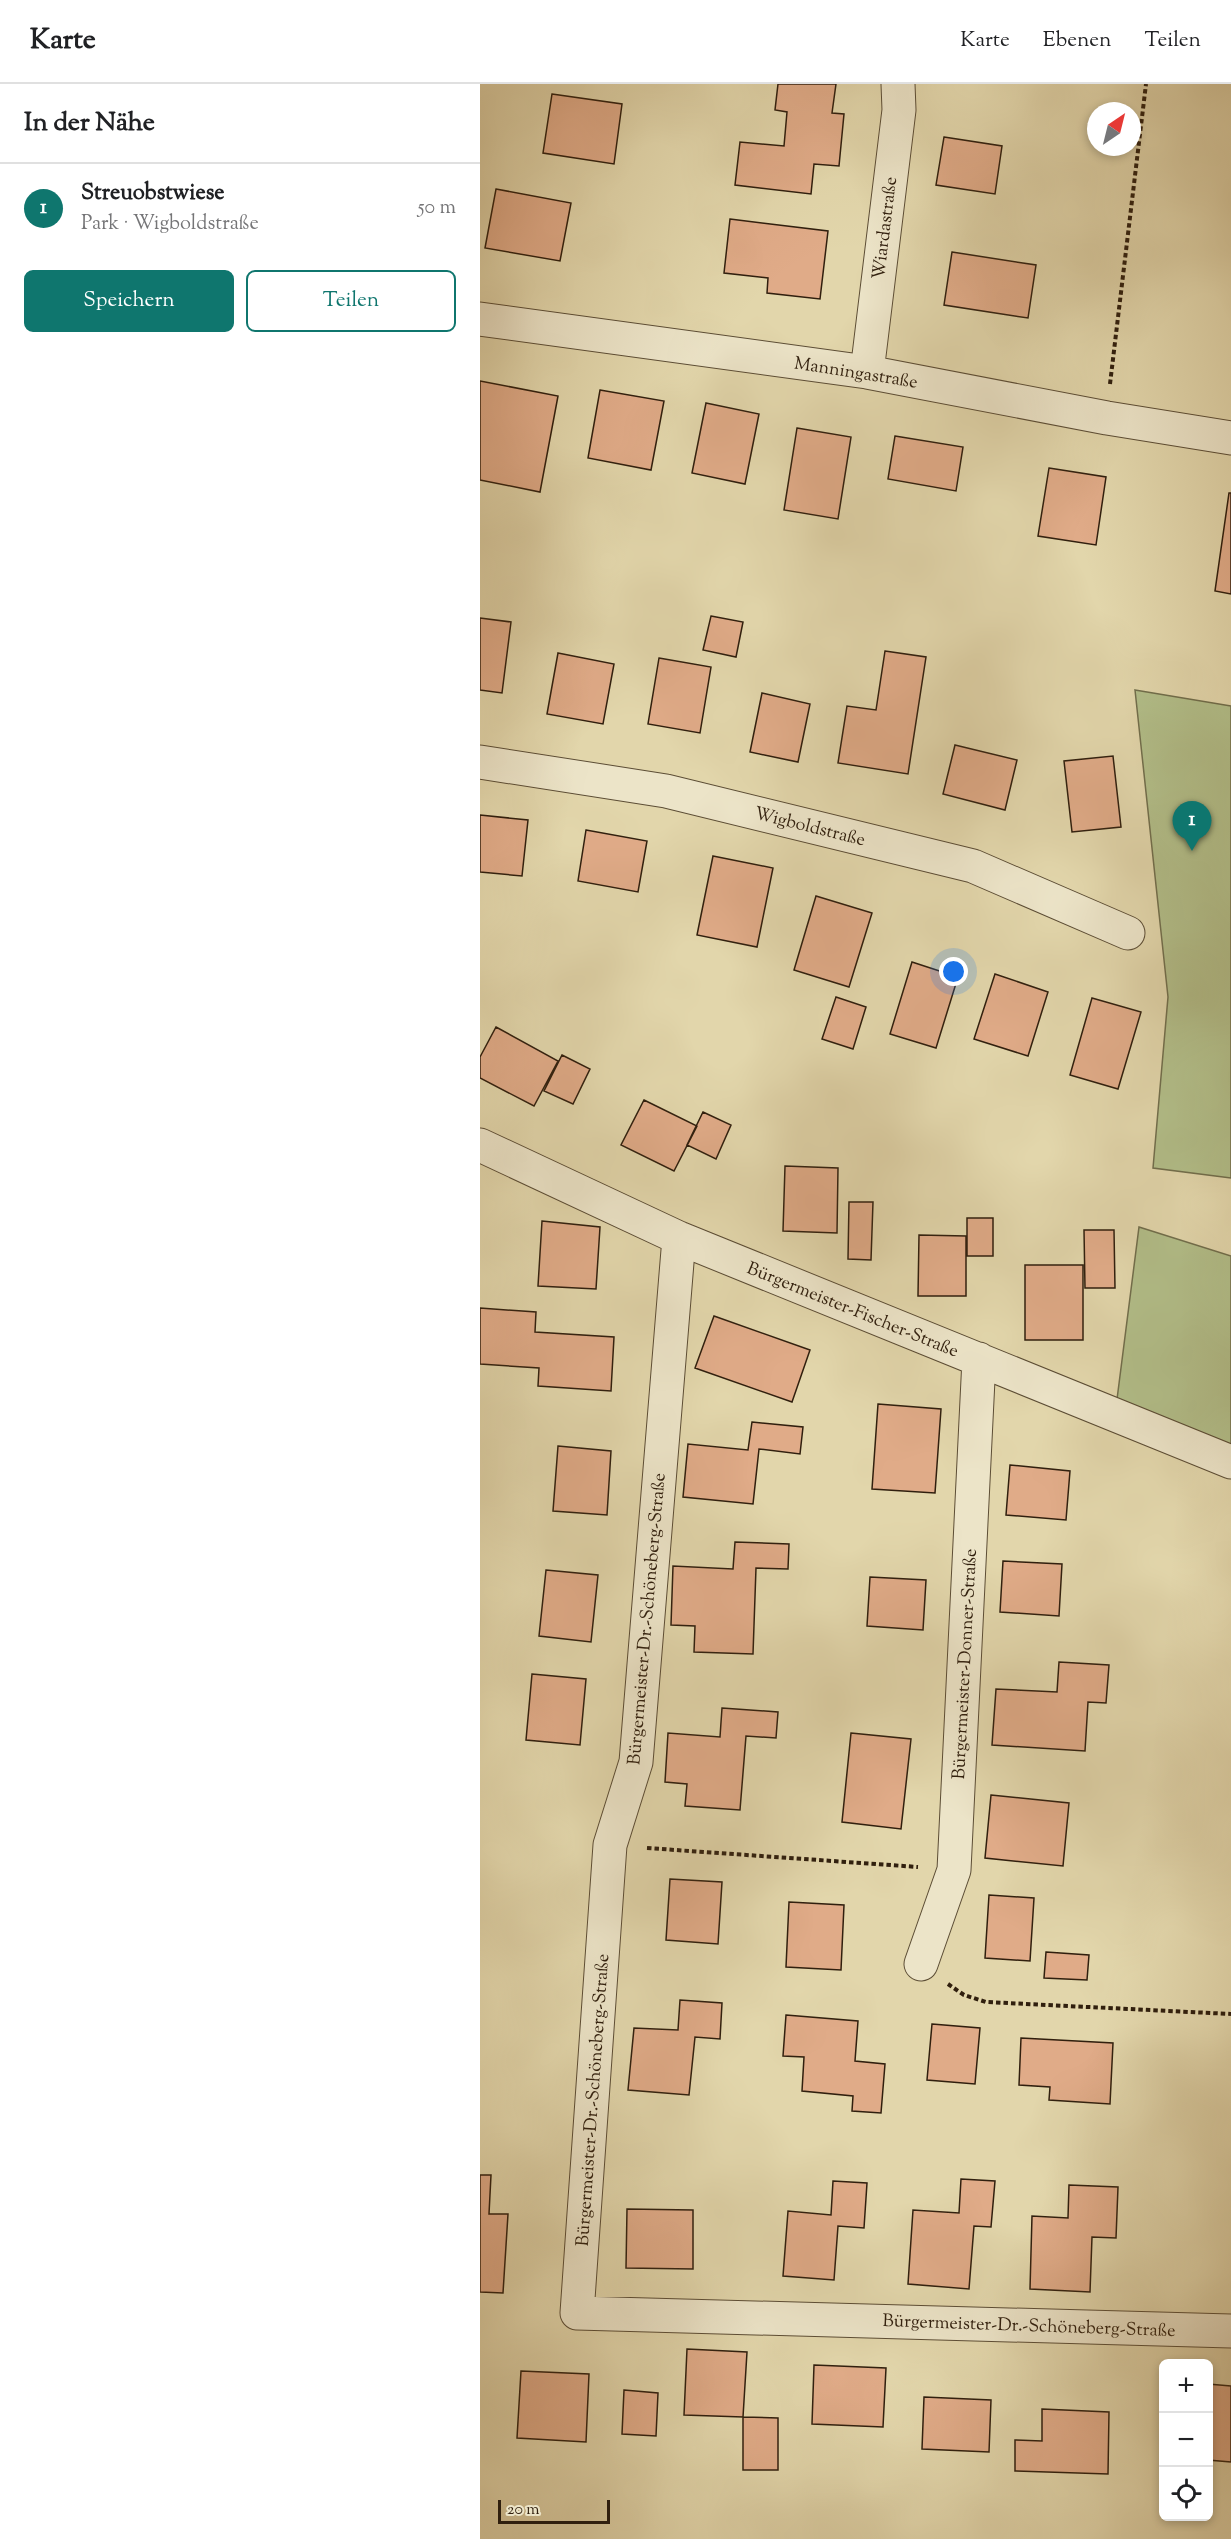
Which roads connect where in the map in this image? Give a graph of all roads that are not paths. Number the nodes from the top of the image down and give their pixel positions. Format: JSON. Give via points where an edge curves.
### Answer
{"nodes":[{"id":1,"x":898,"y":84,"type":"edge"},
{"id":2,"x":480,"y":320,"type":"edge"},
{"id":3,"x":867,"y":372,"type":"junction"},
{"id":4,"x":1231,"y":438,"type":"edge"},
{"id":5,"x":480,"y":762,"type":"edge"},
{"id":6,"x":1128,"y":933,"type":"dead end"},
{"id":7,"x":480,"y":1145,"type":"edge"},
{"id":8,"x":679,"y":1238,"type":"junction"},
{"id":9,"x":979,"y":1359,"type":"junction"},
{"id":10,"x":1231,"y":1462,"type":"edge"},
{"id":11,"x":921,"y":1964,"type":"road end"},
{"id":12,"x":1231,"y":2331,"type":"edge"}],
"edges":[{"from":1,"to":3,"type":"street","name":"Wiardastraße","via":[[899,110]]},
{"from":2,"to":3,"type":"street","name":"Manningastraße"},
{"from":3,"to":4,"type":"street","name":"Manningastraße"},
{"from":5,"to":6,"type":"street","name":"Wigboldstraße","via":[[666,791],[973,866]]},
{"from":7,"to":8,"type":"street","name":"Bürgermeister-Fischer-Straße"},
{"from":8,"to":9,"type":"street","name":"Bürgermeister-Fischer-Straße"},
{"from":8,"to":12,"type":"street","name":"Bürgermeister-Dr.-Schöneberg-Straße","via":[[636,1762],[610,1845],[577,2313]]},
{"from":9,"to":10,"type":"street","name":"Bürgermeister-Fischer-Straße"},
{"from":9,"to":11,"type":"street","name":"Bürgermeister-Donner-Straße","via":[[954,1870]]}]}
